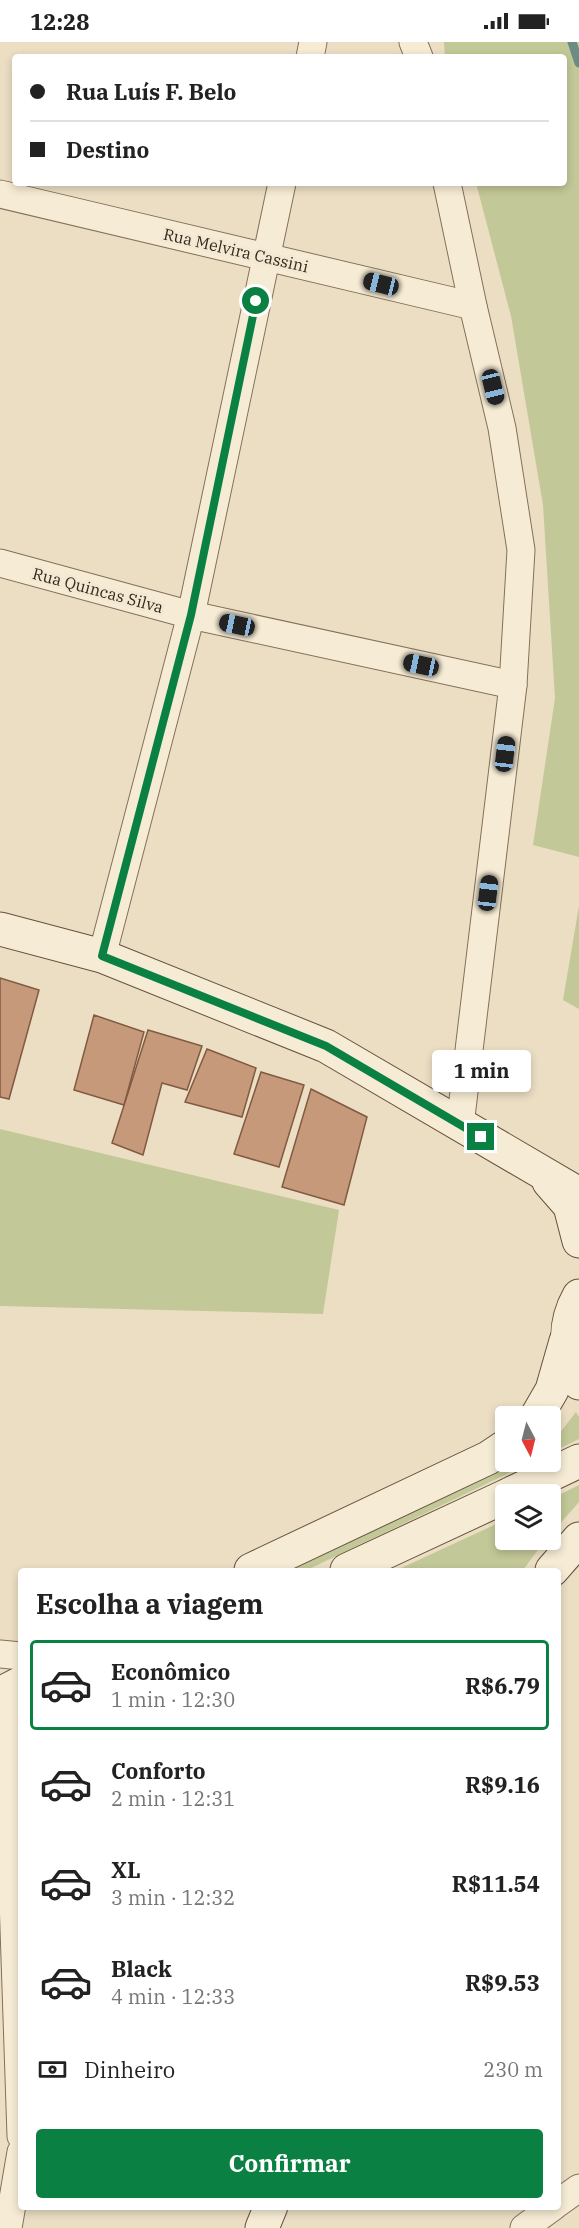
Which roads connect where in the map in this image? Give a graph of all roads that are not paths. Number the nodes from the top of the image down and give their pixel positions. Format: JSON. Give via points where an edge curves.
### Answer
{"nodes":[{"id":1,"x":281,"y":186,"type":"edge"},
{"id":2,"x":448,"y":186,"type":"edge"},
{"id":3,"x":0,"y":195,"type":"edge"},
{"id":4,"x":266,"y":256,"type":"junction"},
{"id":5,"x":473,"y":306,"type":"junction"},
{"id":6,"x":0,"y":563,"type":"edge"},
{"id":7,"x":191,"y":615,"type":"junction"},
{"id":8,"x":513,"y":685,"type":"junction"},
{"id":9,"x":0,"y":930,"type":"edge"},
{"id":10,"x":102,"y":956,"type":"junction"},
{"id":11,"x":460,"y":1125,"type":"junction"},
{"id":12,"x":542,"y":1174,"type":"junction"},
{"id":13,"x":579,"y":1194,"type":"edge"},
{"id":14,"x":579,"y":1241,"type":"edge"},
{"id":15,"x":574,"y":1305,"type":"edge"},
{"id":16,"x":579,"y":1383,"type":"edge"},
{"id":17,"x":543,"y":1406,"type":"edge"},
{"id":18,"x":495,"y":1453,"type":"edge"},
{"id":19,"x":579,"y":1461,"type":"edge"},
{"id":20,"x":531,"y":1484,"type":"edge"},
{"id":21,"x":495,"y":1501,"type":"edge"},
{"id":22,"x":579,"y":1539,"type":"edge"},
{"id":23,"x":255,"y":1568,"type":"edge"},
{"id":24,"x":350,"y":1568,"type":"edge"},
{"id":25,"x":554,"y":1568,"type":"edge"},
{"id":26,"x":0,"y":1654,"type":"edge"},
{"id":27,"x":18,"y":1656,"type":"edge"},
{"id":28,"x":9,"y":1689,"type":"edge"},
{"id":29,"x":10,"y":1735,"type":"edge"},
{"id":30,"x":18,"y":2027,"type":"edge"},
{"id":31,"x":18,"y":2170,"type":"edge"},
{"id":32,"x":579,"y":2188,"type":"edge"},
{"id":33,"x":561,"y":2201,"type":"edge"},
{"id":34,"x":269,"y":2210,"type":"edge"},
{"id":35,"x":549,"y":2210,"type":"edge"},
{"id":36,"x":8,"y":2228,"type":"edge"},
{"id":37,"x":262,"y":2228,"type":"edge"},
{"id":38,"x":524,"y":2228,"type":"edge"}],
"edges":[{"from":1,"to":4,"type":"street"},
{"from":2,"to":5,"type":"street"},
{"from":3,"to":4,"type":"street","name":"Rua Melvira Cassini"},
{"from":4,"to":5,"type":"street","name":"Rua Melvira Cassini"},
{"from":4,"to":7,"type":"street"},
{"from":5,"to":8,"type":"street","via":[[502,428],[521,550]]},
{"from":6,"to":7,"type":"street","name":"Rua Quincas Silva"},
{"from":7,"to":8,"type":"street","name":"Rua Quincas Silva"},
{"from":7,"to":10,"type":"street"},
{"from":8,"to":11,"type":"street"},
{"from":9,"to":10,"type":"main road"},
{"from":10,"to":11,"type":"main road","via":[[326,1046]]},
{"from":11,"to":12,"type":"main road"},
{"from":12,"to":13,"type":"main road"},
{"from":12,"to":14,"type":"main road","via":[[570,1206]]},
{"from":15,"to":16,"type":"main road","via":[[570,1365]]},
{"from":15,"to":17,"type":"main road","via":[[552,1390]]},
{"from":18,"to":23,"type":"main road"},
{"from":19,"to":20,"type":"main road"},
{"from":21,"to":24,"type":"main road"},
{"from":22,"to":25,"type":"main road"},
{"from":26,"to":27,"type":"street"},
{"from":28,"to":29,"type":"street"},
{"from":29,"to":30,"type":"street"},
{"from":31,"to":36,"type":"street"},
{"from":32,"to":33,"type":"street"},
{"from":34,"to":37,"type":"main road"},
{"from":35,"to":38,"type":"street"}]}
